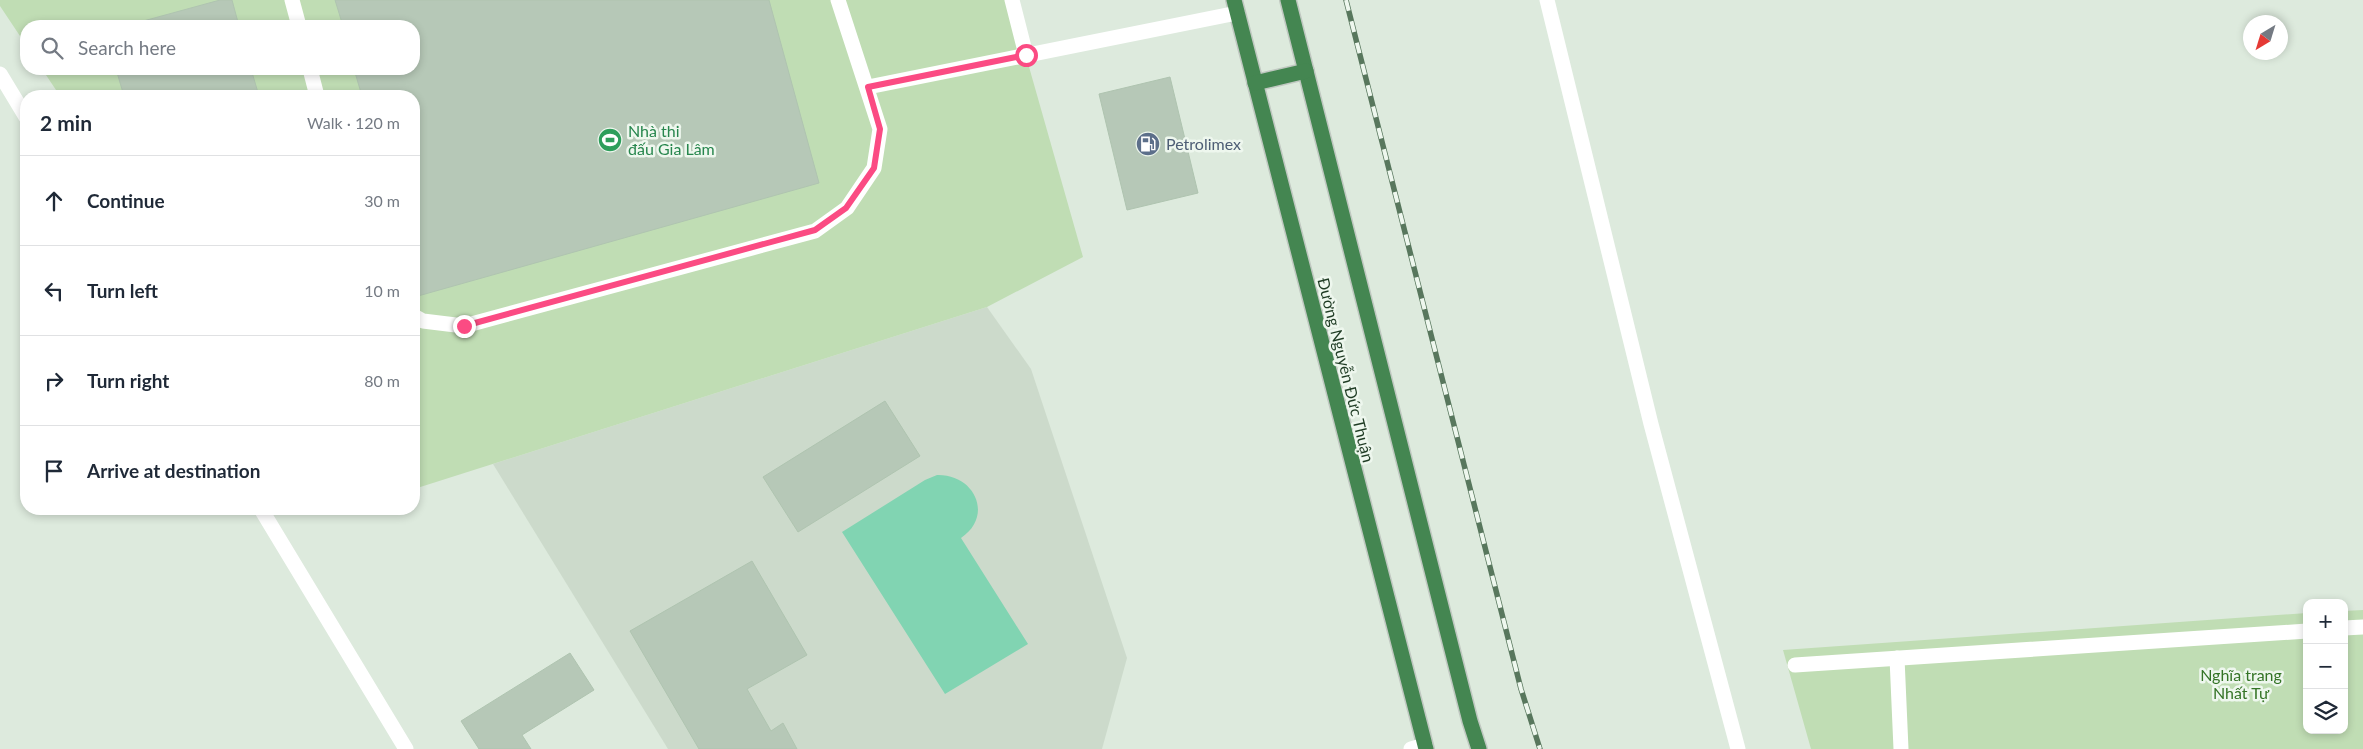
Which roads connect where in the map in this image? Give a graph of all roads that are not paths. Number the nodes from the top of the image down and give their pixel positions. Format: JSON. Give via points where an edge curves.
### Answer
{"nodes":[{"id":1,"x":292,"y":0,"type":"edge"},
{"id":2,"x":838,"y":0,"type":"edge"},
{"id":3,"x":1012,"y":0,"type":"edge"},
{"id":4,"x":1288,"y":0,"type":"edge"},
{"id":5,"x":1547,"y":0,"type":"edge"},
{"id":6,"x":1236,"y":6,"type":"edge"},
{"id":7,"x":297,"y":20,"type":"edge"},
{"id":8,"x":1026,"y":55,"type":"junction"},
{"id":9,"x":1306,"y":71,"type":"junction"},
{"id":10,"x":0,"y":74,"type":"edge"},
{"id":11,"x":312,"y":75,"type":"edge"},
{"id":12,"x":1255,"y":83,"type":"junction"},
{"id":13,"x":868,"y":87,"type":"junction"},
{"id":14,"x":315,"y":90,"type":"edge"},
{"id":15,"x":20,"y":108,"type":"edge"},
{"id":16,"x":420,"y":321,"type":"edge"},
{"id":17,"x":265,"y":515,"type":"edge"},
{"id":18,"x":2363,"y":627,"type":"edge"},
{"id":19,"x":2348,"y":628,"type":"edge"},
{"id":20,"x":2303,"y":631,"type":"edge"},
{"id":21,"x":1897,"y":658,"type":"junction"},
{"id":22,"x":1795,"y":665,"type":"dead end"},
{"id":23,"x":1421,"y":748,"type":"edge"},
{"id":24,"x":406,"y":749,"type":"edge"},
{"id":25,"x":1479,"y":749,"type":"edge"},
{"id":26,"x":1738,"y":749,"type":"edge"},
{"id":27,"x":1901,"y":749,"type":"edge"}],
"edges":[{"from":1,"to":7,"type":"street"},
{"from":2,"to":13,"type":"street"},
{"from":3,"to":8,"type":"street"},
{"from":4,"to":9,"type":"highway","name":"Đường Nguyễn Đức Thuận"},
{"from":5,"to":26,"type":"street","via":[[1652,424]]},
{"from":6,"to":8,"type":"street"},
{"from":6,"to":12,"type":"highway","name":"Đường Nguyễn Đức Thuận"},
{"from":8,"to":13,"type":"street"},
{"from":9,"to":12,"type":"highway"},
{"from":9,"to":25,"type":"highway","name":"Đường Nguyễn Đức Thuận"},
{"from":10,"to":15,"type":"street"},
{"from":11,"to":14,"type":"street"},
{"from":12,"to":23,"type":"highway","name":"Đường Nguyễn Đức Thuận"},
{"from":13,"to":16,"type":"street","via":[[880,129],[874,168],[846,208],[815,230],[464,326]]},
{"from":17,"to":24,"type":"street"},
{"from":18,"to":19,"type":"street"},
{"from":20,"to":21,"type":"street"},
{"from":21,"to":22,"type":"street"},
{"from":21,"to":27,"type":"street"}]}
